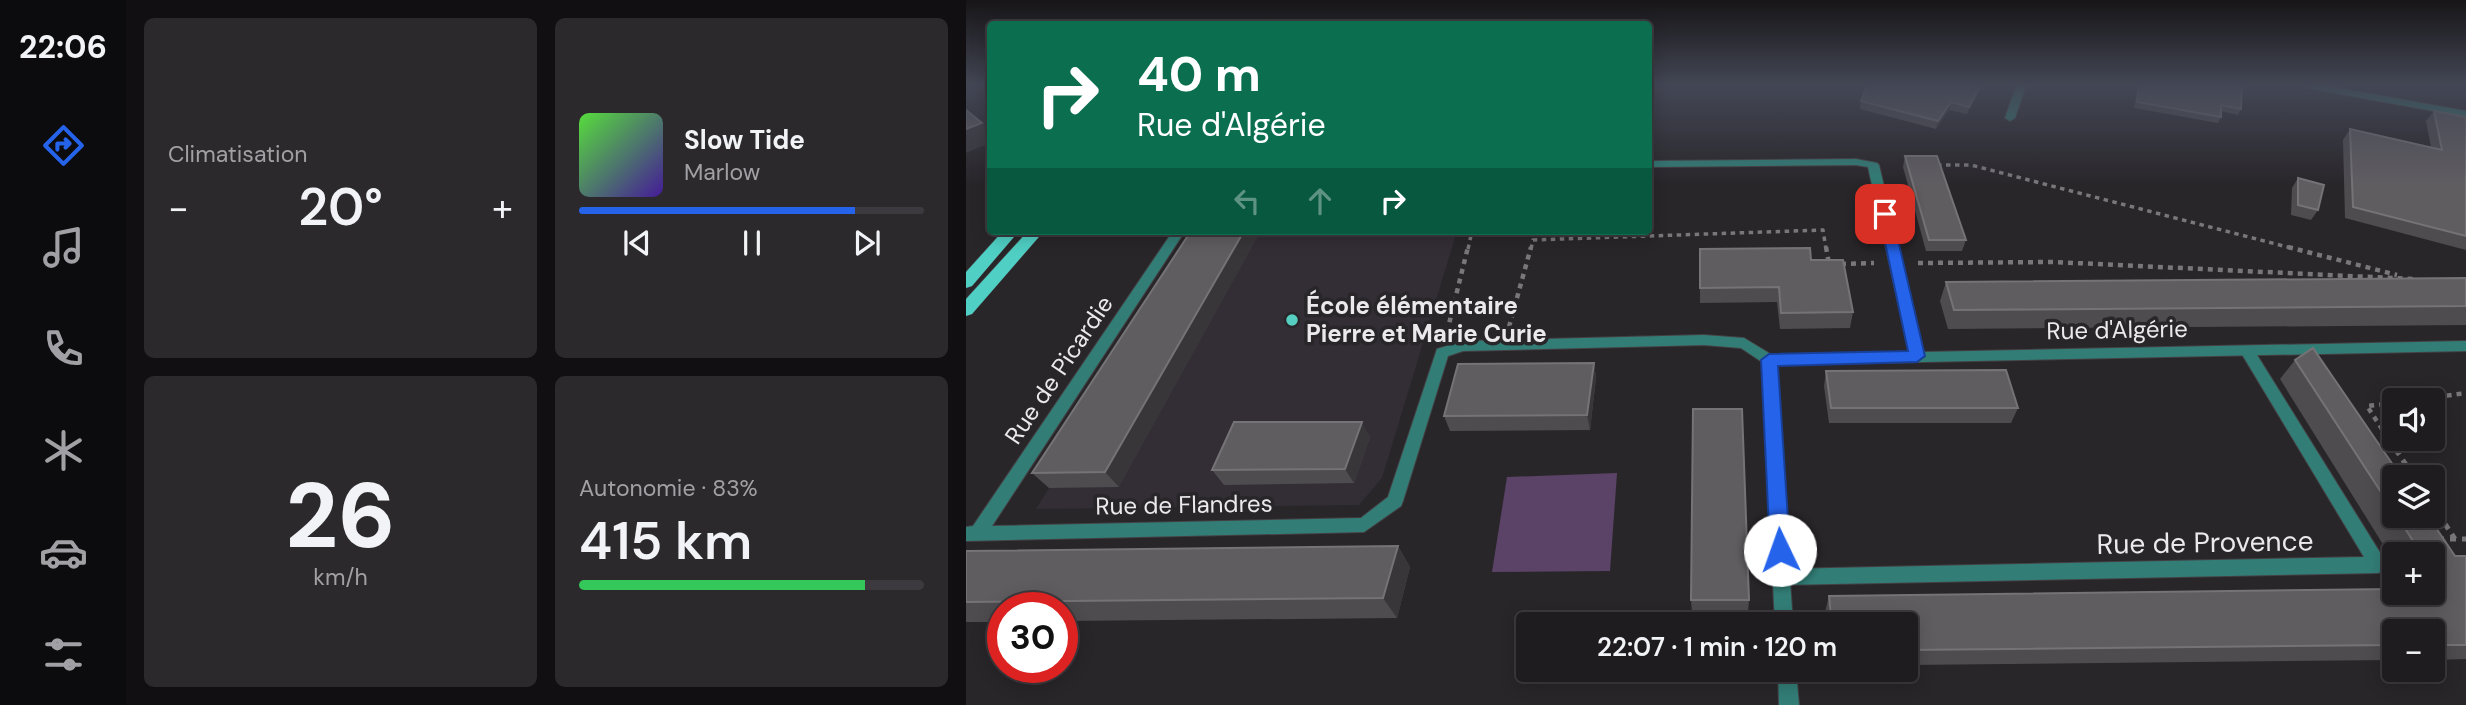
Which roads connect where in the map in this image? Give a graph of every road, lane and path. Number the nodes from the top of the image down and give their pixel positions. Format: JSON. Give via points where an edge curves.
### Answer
{"nodes":[{"id":1,"x":1652,"y":164,"type":"edge"},
{"id":2,"x":1929,"y":165,"type":"edge"},
{"id":3,"x":1007,"y":235,"type":"edge"},
{"id":4,"x":1032,"y":235,"type":"edge"},
{"id":5,"x":1176,"y":235,"type":"edge"},
{"id":6,"x":1471,"y":235,"type":"edge"},
{"id":7,"x":1898,"y":263,"type":"junction"},
{"id":8,"x":2408,"y":278,"type":"junction"},
{"id":9,"x":2420,"y":280,"type":"edge"},
{"id":10,"x":966,"y":282,"type":"edge"},
{"id":11,"x":966,"y":310,"type":"edge"},
{"id":12,"x":1504,"y":345,"type":"junction"},
{"id":13,"x":2466,"y":346,"type":"edge"},
{"id":14,"x":2247,"y":351,"type":"junction"},
{"id":15,"x":1442,"y":353,"type":"junction"},
{"id":16,"x":1917,"y":356,"type":"junction"},
{"id":17,"x":1769,"y":360,"type":"junction"},
{"id":18,"x":2466,"y":393,"type":"edge"},
{"id":19,"x":2445,"y":396,"type":"edge"},
{"id":20,"x":2382,"y":404,"type":"edge"},
{"id":21,"x":2382,"y":428,"type":"edge"},
{"id":22,"x":2445,"y":523,"type":"edge"},
{"id":23,"x":971,"y":534,"type":"edge"},
{"id":24,"x":2456,"y":539,"type":"junction"},
{"id":25,"x":2466,"y":539,"type":"edge"},
{"id":26,"x":2430,"y":540,"type":"edge"},
{"id":27,"x":1782,"y":577,"type":"junction"},
{"id":28,"x":1783,"y":612,"type":"edge"},
{"id":29,"x":1788,"y":682,"type":"edge"},
{"id":30,"x":1789,"y":705,"type":"edge"}],
"edges":[{"from":1,"to":7,"type":"street","via":[[1873,165]]},
{"from":2,"to":8,"type":"path","via":[[1971,165]]},
{"from":3,"to":10,"type":"main road"},
{"from":4,"to":11,"type":"main road"},
{"from":5,"to":23,"type":"street","name":"Rue de Picardie"},
{"from":6,"to":15,"type":"path"},
{"from":7,"to":8,"type":"path","via":[[2054,262]]},
{"from":7,"to":12,"type":"path","via":[[1829,264],[1823,230],[1534,240]]},
{"from":7,"to":16,"type":"street"},
{"from":8,"to":9,"type":"path"},
{"from":12,"to":15,"type":"street","via":[[1463,346]]},
{"from":12,"to":17,"type":"street","via":[[1704,340],[1744,343]]},
{"from":13,"to":14,"type":"street","name":"Rue d'Algérie"},
{"from":14,"to":16,"type":"street","name":"Rue d'Algérie"},
{"from":14,"to":27,"type":"street","name":"Rue de Provence","via":[[2378,565]]},
{"from":15,"to":23,"type":"street","name":"Rue de Flandres","via":[[1395,501],[1364,525]]},
{"from":16,"to":17,"type":"street","name":"Rue d'Algérie"},
{"from":17,"to":27,"type":"street"},
{"from":18,"to":19,"type":"path"},
{"from":20,"to":21,"type":"path","via":[[2367,406]]},
{"from":22,"to":24,"type":"path"},
{"from":24,"to":25,"type":"path"},
{"from":24,"to":26,"type":"path"},
{"from":27,"to":28,"type":"street"},
{"from":29,"to":30,"type":"street"}]}
